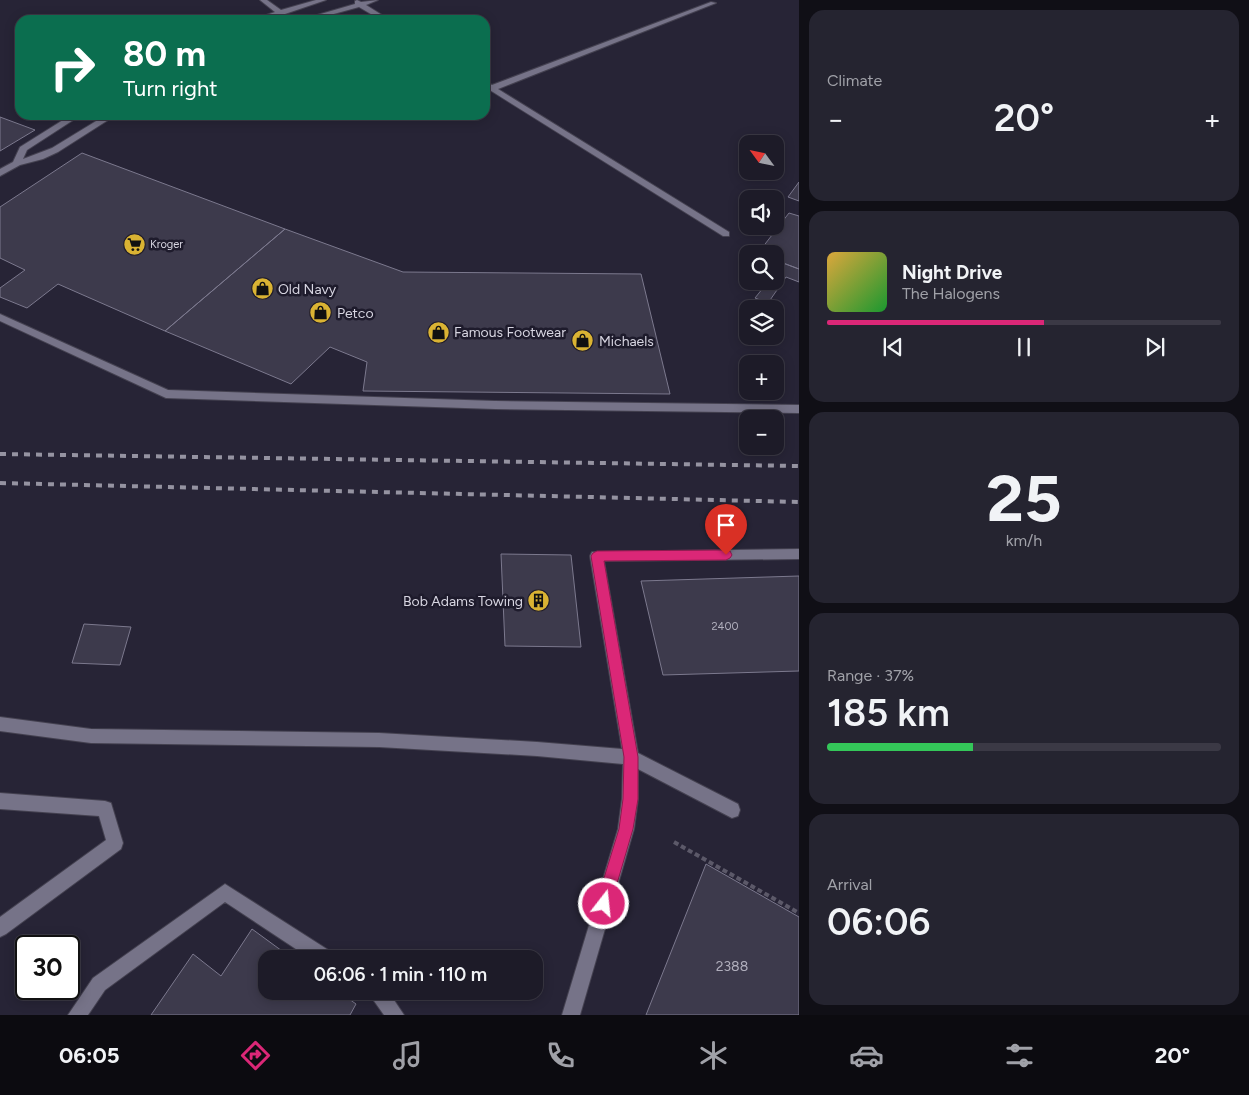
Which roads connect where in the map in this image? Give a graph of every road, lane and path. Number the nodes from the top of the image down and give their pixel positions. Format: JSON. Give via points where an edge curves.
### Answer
{"nodes":[{"id":1,"x":263,"y":0,"type":"edge"},
{"id":2,"x":323,"y":0,"type":"edge"},
{"id":3,"x":375,"y":0,"type":"edge"},
{"id":4,"x":357,"y":2,"type":"edge"},
{"id":5,"x":713,"y":3,"type":"dead end"},
{"id":6,"x":279,"y":12,"type":"junction"},
{"id":7,"x":270,"y":15,"type":"edge"},
{"id":8,"x":283,"y":15,"type":"edge"},
{"id":9,"x":319,"y":15,"type":"edge"},
{"id":10,"x":378,"y":15,"type":"edge"},
{"id":11,"x":490,"y":85,"type":"edge"},
{"id":12,"x":490,"y":87,"type":"edge"},
{"id":13,"x":69,"y":120,"type":"edge"},
{"id":14,"x":104,"y":120,"type":"edge"},
{"id":15,"x":17,"y":163,"type":"junction"},
{"id":16,"x":0,"y":174,"type":"edge"},
{"id":17,"x":726,"y":234,"type":"dead end"},
{"id":18,"x":0,"y":317,"type":"edge"},
{"id":19,"x":799,"y":409,"type":"edge"},
{"id":20,"x":799,"y":554,"type":"edge"},
{"id":21,"x":0,"y":724,"type":"edge"},
{"id":22,"x":631,"y":757,"type":"junction"},
{"id":23,"x":0,"y":801,"type":"edge"},
{"id":24,"x":732,"y":810,"type":"dead end"},
{"id":25,"x":674,"y":842,"type":"dead end"},
{"id":26,"x":799,"y":912,"type":"edge"},
{"id":27,"x":0,"y":928,"type":"edge"},
{"id":28,"x":313,"y":950,"type":"edge"},
{"id":29,"x":383,"y":1000,"type":"edge"},
{"id":30,"x":77,"y":1015,"type":"edge"},
{"id":31,"x":395,"y":1015,"type":"edge"},
{"id":32,"x":571,"y":1015,"type":"edge"}],
"edges":[{"from":1,"to":6,"type":"street"},
{"from":2,"to":6,"type":"street"},
{"from":3,"to":4,"type":"street"},
{"from":4,"to":9,"type":"street"},
{"from":4,"to":10,"type":"street"},
{"from":5,"to":11,"type":"street"},
{"from":6,"to":7,"type":"street"},
{"from":6,"to":8,"type":"street"},
{"from":12,"to":17,"type":"street"},
{"from":13,"to":15,"type":"street","via":[[24,149]]},
{"from":14,"to":15,"type":"street","via":[[55,150]]},
{"from":15,"to":16,"type":"street"},
{"from":18,"to":19,"type":"street","via":[[166,394],[495,405]]},
{"from":20,"to":22,"type":"street","via":[[597,556]]},
{"from":21,"to":22,"type":"street","via":[[91,736],[379,740]]},
{"from":22,"to":24,"type":"street"},
{"from":22,"to":32,"type":"street","via":[[626,829]]},
{"from":23,"to":27,"type":"street","via":[[104,809],[115,843]]},
{"from":25,"to":26,"type":"path"},
{"from":28,"to":30,"type":"street","via":[[225,892],[99,984]]},
{"from":29,"to":31,"type":"street"}]}
